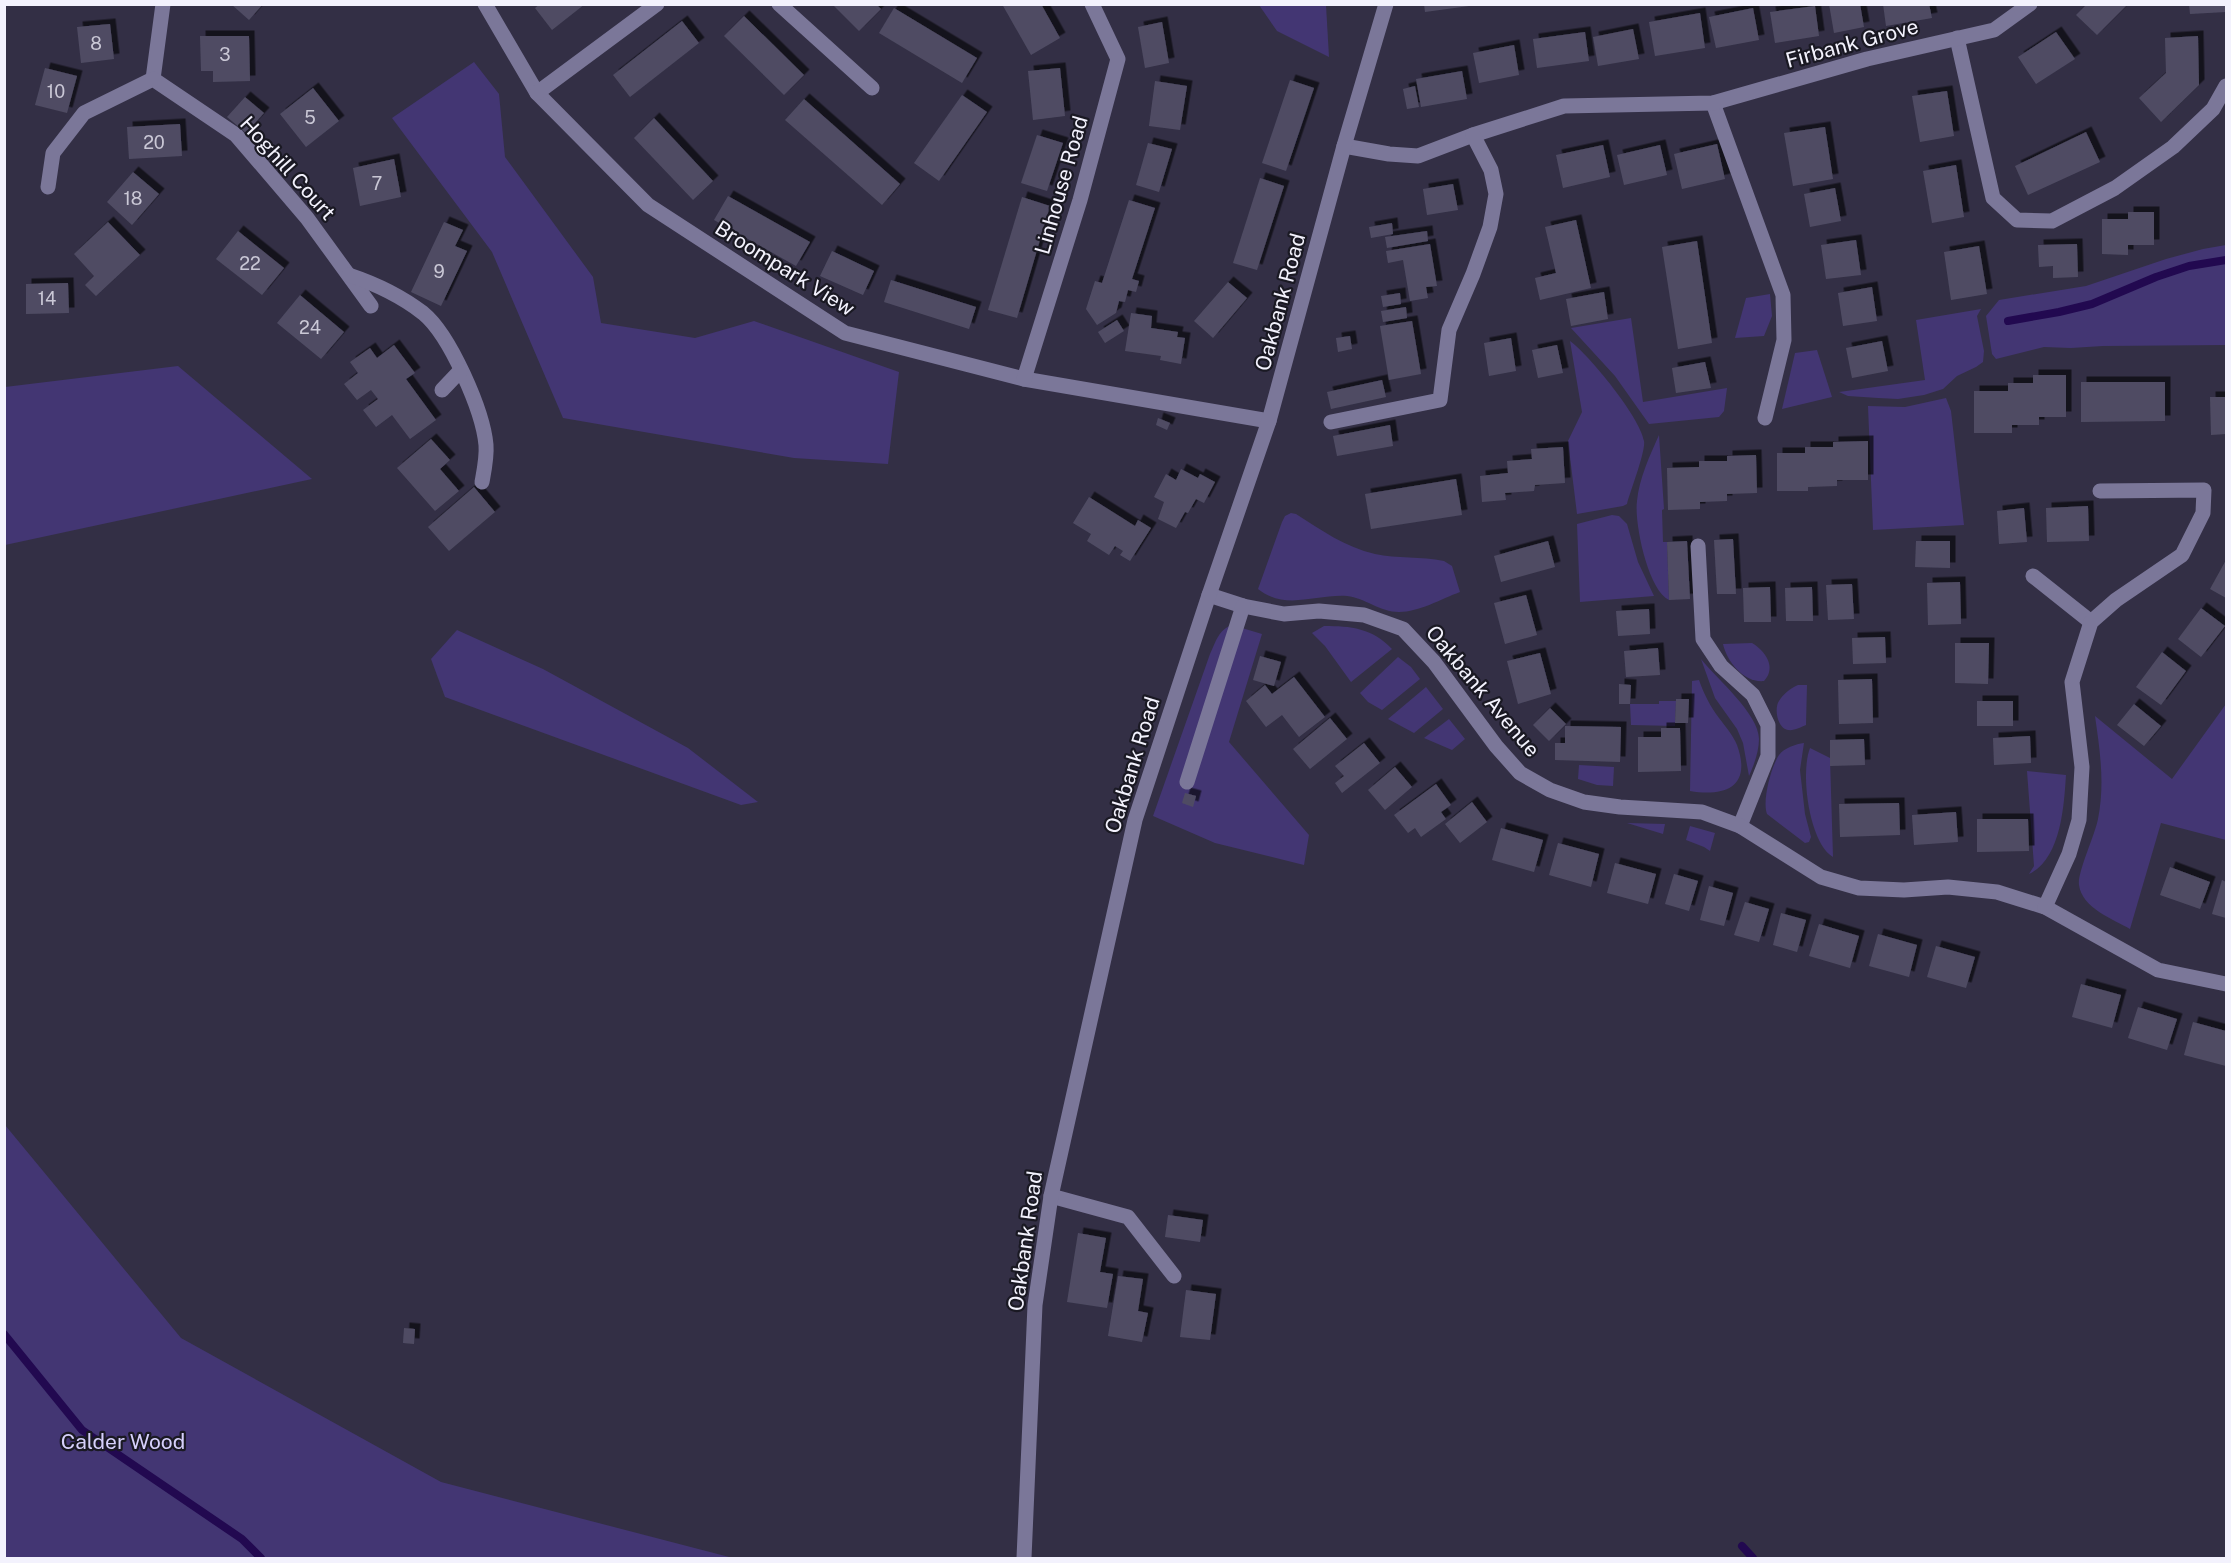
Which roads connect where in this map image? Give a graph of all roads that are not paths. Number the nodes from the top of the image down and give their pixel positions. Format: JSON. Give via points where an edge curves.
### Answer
{"nodes":[{"id":1,"x":163,"y":4,"type":"edge"},
{"id":2,"x":485,"y":4,"type":"edge"},
{"id":3,"x":657,"y":4,"type":"edge"},
{"id":4,"x":779,"y":4,"type":"edge"},
{"id":5,"x":1092,"y":4,"type":"edge"},
{"id":6,"x":1386,"y":4,"type":"edge"},
{"id":7,"x":2030,"y":4,"type":"edge"},
{"id":8,"x":1957,"y":38,"type":"junction"},
{"id":9,"x":153,"y":79,"type":"junction"},
{"id":10,"x":2226,"y":86,"type":"edge"},
{"id":11,"x":872,"y":88,"type":"dead end"},
{"id":12,"x":537,"y":93,"type":"junction"},
{"id":13,"x":1713,"y":103,"type":"junction"},
{"id":14,"x":1473,"y":135,"type":"junction"},
{"id":15,"x":1344,"y":146,"type":"junction"},
{"id":16,"x":48,"y":187,"type":"dead end"},
{"id":17,"x":349,"y":275,"type":"junction"},
{"id":18,"x":371,"y":306,"type":"dead end"},
{"id":19,"x":461,"y":370,"type":"junction"},
{"id":20,"x":1024,"y":379,"type":"junction"},
{"id":21,"x":442,"y":390,"type":"dead end"},
{"id":22,"x":1765,"y":418,"type":"dead end"},
{"id":23,"x":1269,"y":421,"type":"junction"},
{"id":24,"x":1331,"y":422,"type":"dead end"},
{"id":25,"x":482,"y":482,"type":"dead end"},
{"id":26,"x":2100,"y":491,"type":"dead end"},
{"id":27,"x":1698,"y":546,"type":"dead end"},
{"id":28,"x":2033,"y":576,"type":"dead end"},
{"id":29,"x":1209,"y":595,"type":"junction"},
{"id":30,"x":1243,"y":606,"type":"junction"},
{"id":31,"x":2091,"y":622,"type":"junction"},
{"id":32,"x":1186,"y":782,"type":"dead end"},
{"id":33,"x":1740,"y":826,"type":"junction"},
{"id":34,"x":2044,"y":907,"type":"junction"},
{"id":35,"x":2226,"y":984,"type":"edge"},
{"id":36,"x":1051,"y":1196,"type":"junction"},
{"id":37,"x":1174,"y":1276,"type":"dead end"},
{"id":38,"x":1024,"y":1558,"type":"edge"}],
"edges":[{"from":1,"to":9,"type":"street"},
{"from":2,"to":12,"type":"street","name":"Broompark View"},
{"from":3,"to":12,"type":"street"},
{"from":4,"to":11,"type":"street"},
{"from":5,"to":20,"type":"street","name":"Linhouse Road","via":[[1118,59],[1080,200]]},
{"from":6,"to":15,"type":"street","name":"Oakbank Road"},
{"from":7,"to":8,"type":"street","name":"Firbank Grove","via":[[1994,30]]},
{"from":8,"to":10,"type":"street","via":[[1993,198],[2017,220],[2052,221],[2115,188],[2173,147],[2213,109]]},
{"from":8,"to":13,"type":"street","name":"Firbank Grove","via":[[1867,58]]},
{"from":9,"to":16,"type":"street","via":[[84,112],[53,153]]},
{"from":9,"to":17,"type":"street","name":"Hoghill Court","via":[[236,135],[307,218]]},
{"from":12,"to":20,"type":"street","name":"Broompark View","via":[[648,205],[845,333]]},
{"from":13,"to":14,"type":"street","name":"Firbank Grove","via":[[1564,106]]},
{"from":13,"to":22,"type":"street","via":[[1783,295],[1784,340]]},
{"from":14,"to":15,"type":"street","name":"Firbank Grove","via":[[1418,156]]},
{"from":14,"to":24,"type":"street","via":[[1491,170],[1496,194],[1490,227],[1449,330],[1440,400]]},
{"from":15,"to":23,"type":"street","name":"Oakbank Road"},
{"from":17,"to":18,"type":"street","name":"Hoghill Court"},
{"from":17,"to":19,"type":"street","via":[[372,283],[425,315]]},
{"from":19,"to":21,"type":"street"},
{"from":19,"to":25,"type":"street","via":[[476,402],[486,446]]},
{"from":20,"to":23,"type":"street","name":"Broompark View"},
{"from":23,"to":29,"type":"street","name":"Oakbank Road"},
{"from":26,"to":31,"type":"street","via":[[2204,490],[2203,513],[2182,555]]},
{"from":27,"to":33,"type":"street","via":[[1703,639],[1720,666],[1753,695],[1768,724],[1768,756]]},
{"from":28,"to":31,"type":"street"},
{"from":29,"to":30,"type":"street","name":"Oakbank Avenue"},
{"from":29,"to":36,"type":"street","name":"Oakbank Road","via":[[1135,819]]},
{"from":30,"to":32,"type":"street"},
{"from":30,"to":33,"type":"street","name":"Oakbank Avenue","via":[[1284,614],[1319,610],[1364,615],[1403,629],[1434,662],[1520,773],[1550,790],[1620,807],[1701,812]]},
{"from":31,"to":34,"type":"street","via":[[2072,682],[2082,767],[2079,820],[2069,854]]},
{"from":33,"to":34,"type":"street","name":"Oakbank Avenue","via":[[1821,877],[1859,888],[1968,889],[1997,892]]},
{"from":34,"to":35,"type":"street","name":"Oakbank Avenue","via":[[2158,970]]},
{"from":36,"to":37,"type":"street","via":[[1128,1217]]},
{"from":36,"to":38,"type":"street","name":"Oakbank Road","via":[[1035,1305]]}]}
